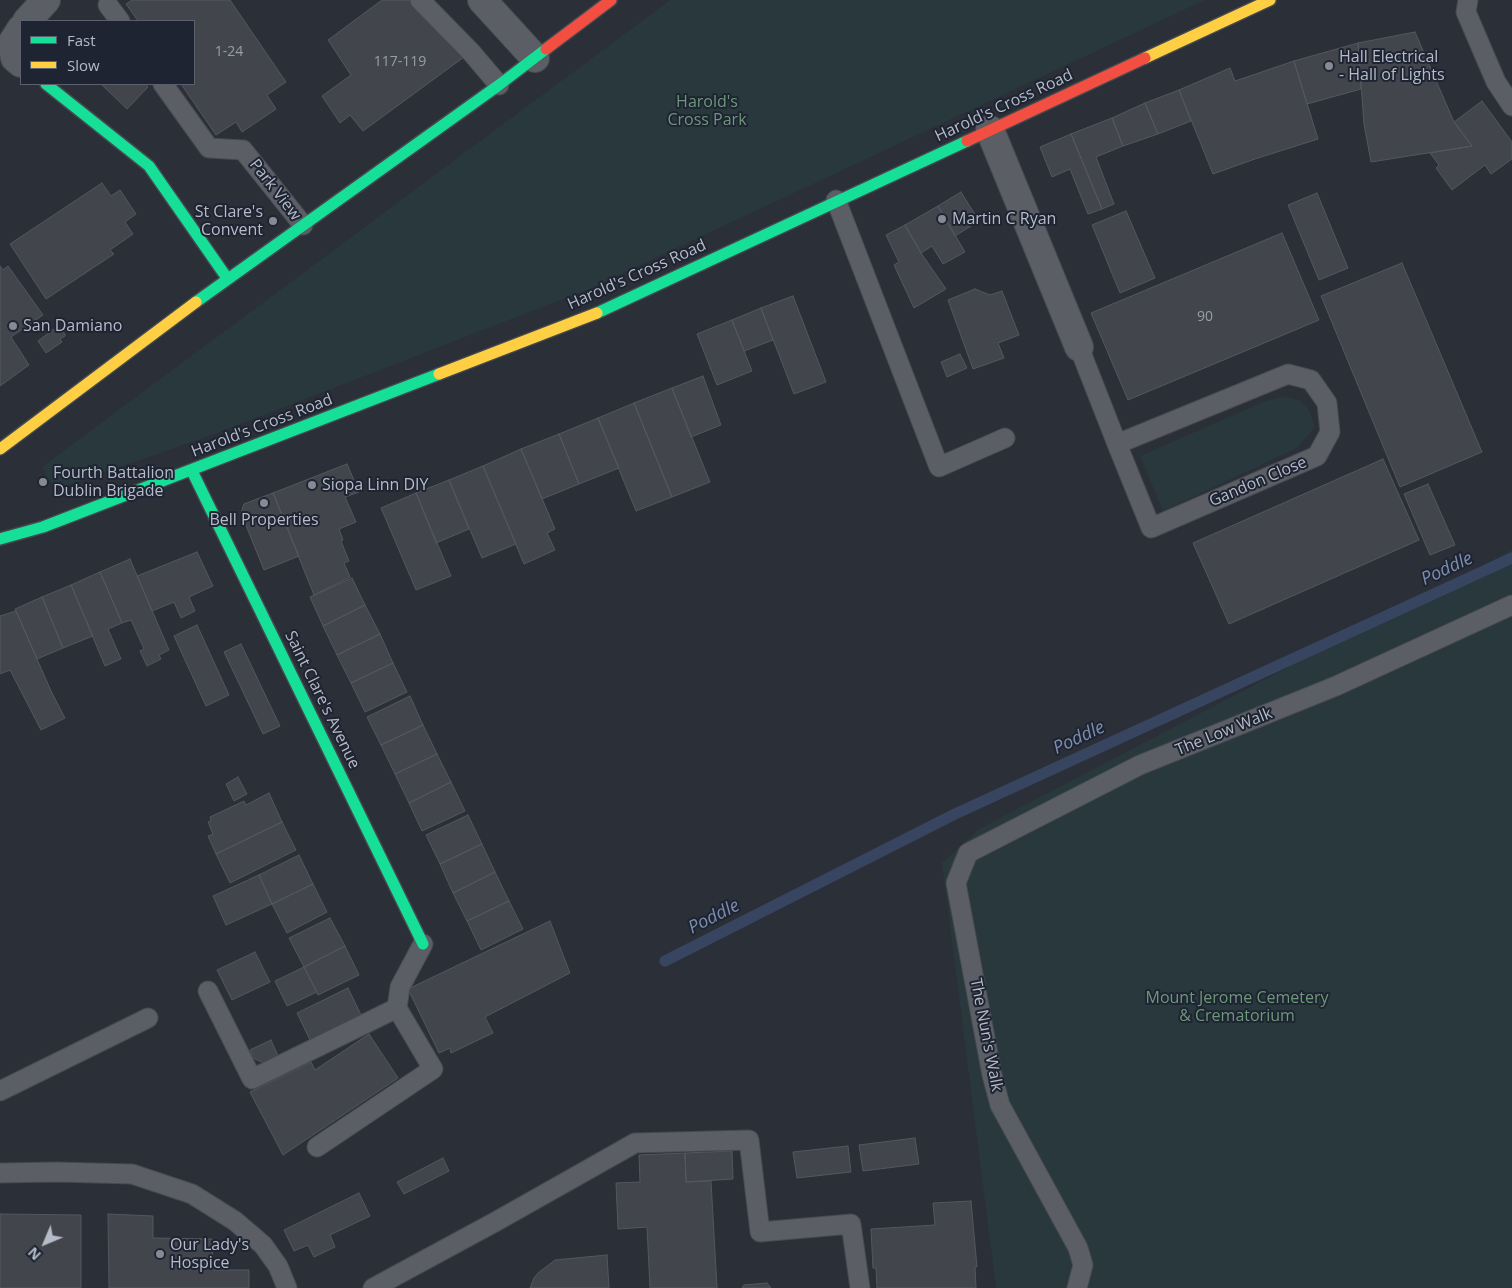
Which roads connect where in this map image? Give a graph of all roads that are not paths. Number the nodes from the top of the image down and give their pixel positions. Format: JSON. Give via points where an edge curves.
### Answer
{"nodes":[{"id":1,"x":46,"y":0,"type":"edge"},
{"id":2,"x":420,"y":0,"type":"edge"},
{"id":3,"x":482,"y":0,"type":"edge"},
{"id":4,"x":610,"y":0,"type":"edge"},
{"id":5,"x":1270,"y":0,"type":"edge"},
{"id":6,"x":1468,"y":0,"type":"edge"},
{"id":7,"x":108,"y":5,"type":"dead end"},
{"id":8,"x":31,"y":20,"type":"edge"},
{"id":9,"x":119,"y":20,"type":"edge"},
{"id":10,"x":535,"y":58,"type":"junction"},
{"id":11,"x":47,"y":85,"type":"edge"},
{"id":12,"x":164,"y":85,"type":"edge"},
{"id":13,"x":499,"y":85,"type":"junction"},
{"id":14,"x":1512,"y":106,"type":"edge"},
{"id":15,"x":990,"y":130,"type":"junction"},
{"id":16,"x":836,"y":200,"type":"junction"},
{"id":17,"x":303,"y":225,"type":"junction"},
{"id":18,"x":227,"y":278,"type":"junction"},
{"id":19,"x":1079,"y":347,"type":"joint"},
{"id":20,"x":1005,"y":438,"type":"dead end"},
{"id":21,"x":1117,"y":444,"type":"junction"},
{"id":22,"x":0,"y":449,"type":"edge"},
{"id":23,"x":192,"y":470,"type":"junction"},
{"id":24,"x":0,"y":539,"type":"edge"},
{"id":25,"x":1512,"y":605,"type":"edge"},
{"id":26,"x":956,"y":882,"type":"joint"},
{"id":27,"x":423,"y":944,"type":"joint"},
{"id":28,"x":208,"y":990,"type":"dead end"},
{"id":29,"x":397,"y":1008,"type":"junction"},
{"id":30,"x":148,"y":1018,"type":"dead end"},
{"id":31,"x":0,"y":1091,"type":"edge"},
{"id":32,"x":317,"y":1147,"type":"dead end"},
{"id":33,"x":0,"y":1173,"type":"edge"},
{"id":34,"x":287,"y":1288,"type":"edge"},
{"id":35,"x":373,"y":1288,"type":"edge"},
{"id":36,"x":860,"y":1288,"type":"edge"},
{"id":37,"x":1077,"y":1288,"type":"edge"}],
"edges":[{"from":1,"to":8,"type":"street"},
{"from":2,"to":13,"type":"lane"},
{"from":3,"to":10,"type":"street"},
{"from":4,"to":10,"type":"main road"},
{"from":5,"to":15,"type":"main road","name":"Harold's Cross Road"},
{"from":6,"to":14,"type":"lane","via":[[1466,12],[1496,82]]},
{"from":7,"to":9,"type":"lane"},
{"from":10,"to":13,"type":"main road"},
{"from":11,"to":18,"type":"main road","via":[[149,166]]},
{"from":12,"to":17,"type":"lane","name":"Park View","via":[[208,148],[243,150]]},
{"from":13,"to":17,"type":"main road"},
{"from":15,"to":16,"type":"main road","name":"Harold's Cross Road"},
{"from":15,"to":19,"type":"street","name":"Gandon Close"},
{"from":16,"to":20,"type":"lane","via":[[939,466]]},
{"from":16,"to":23,"type":"main road","name":"Harold's Cross Road","via":[[602,311]]},
{"from":17,"to":18,"type":"main road"},
{"from":18,"to":22,"type":"main road"},
{"from":19,"to":21,"type":"lane","name":"Gandon Close"},
{"from":21,"to":21,"type":"lane","name":"Gandon Close","via":[[1151,528],[1317,456],[1330,432],[1327,403],[1310,380],[1288,374]]},
{"from":23,"to":24,"type":"main road","name":"Harold's Cross Road","via":[[43,528]]},
{"from":23,"to":27,"type":"main road","name":"Saint Clare's Avenue"},
{"from":25,"to":26,"type":"lane","name":"The Low Walk","via":[[1336,686],[1132,770],[968,853]]},
{"from":26,"to":37,"type":"lane","name":"The Nun's Walk","via":[[1000,1105],[1078,1248],[1083,1265]]},
{"from":27,"to":29,"type":"lane","via":[[400,987]]},
{"from":28,"to":29,"type":"lane","via":[[252,1078]]},
{"from":29,"to":32,"type":"lane","via":[[433,1069]]},
{"from":30,"to":31,"type":"lane"},
{"from":33,"to":34,"type":"lane","via":[[132,1174],[192,1194],[235,1221],[263,1245],[278,1266]]},
{"from":35,"to":36,"type":"lane","via":[[635,1143],[749,1140],[760,1232],[851,1224]]}]}
